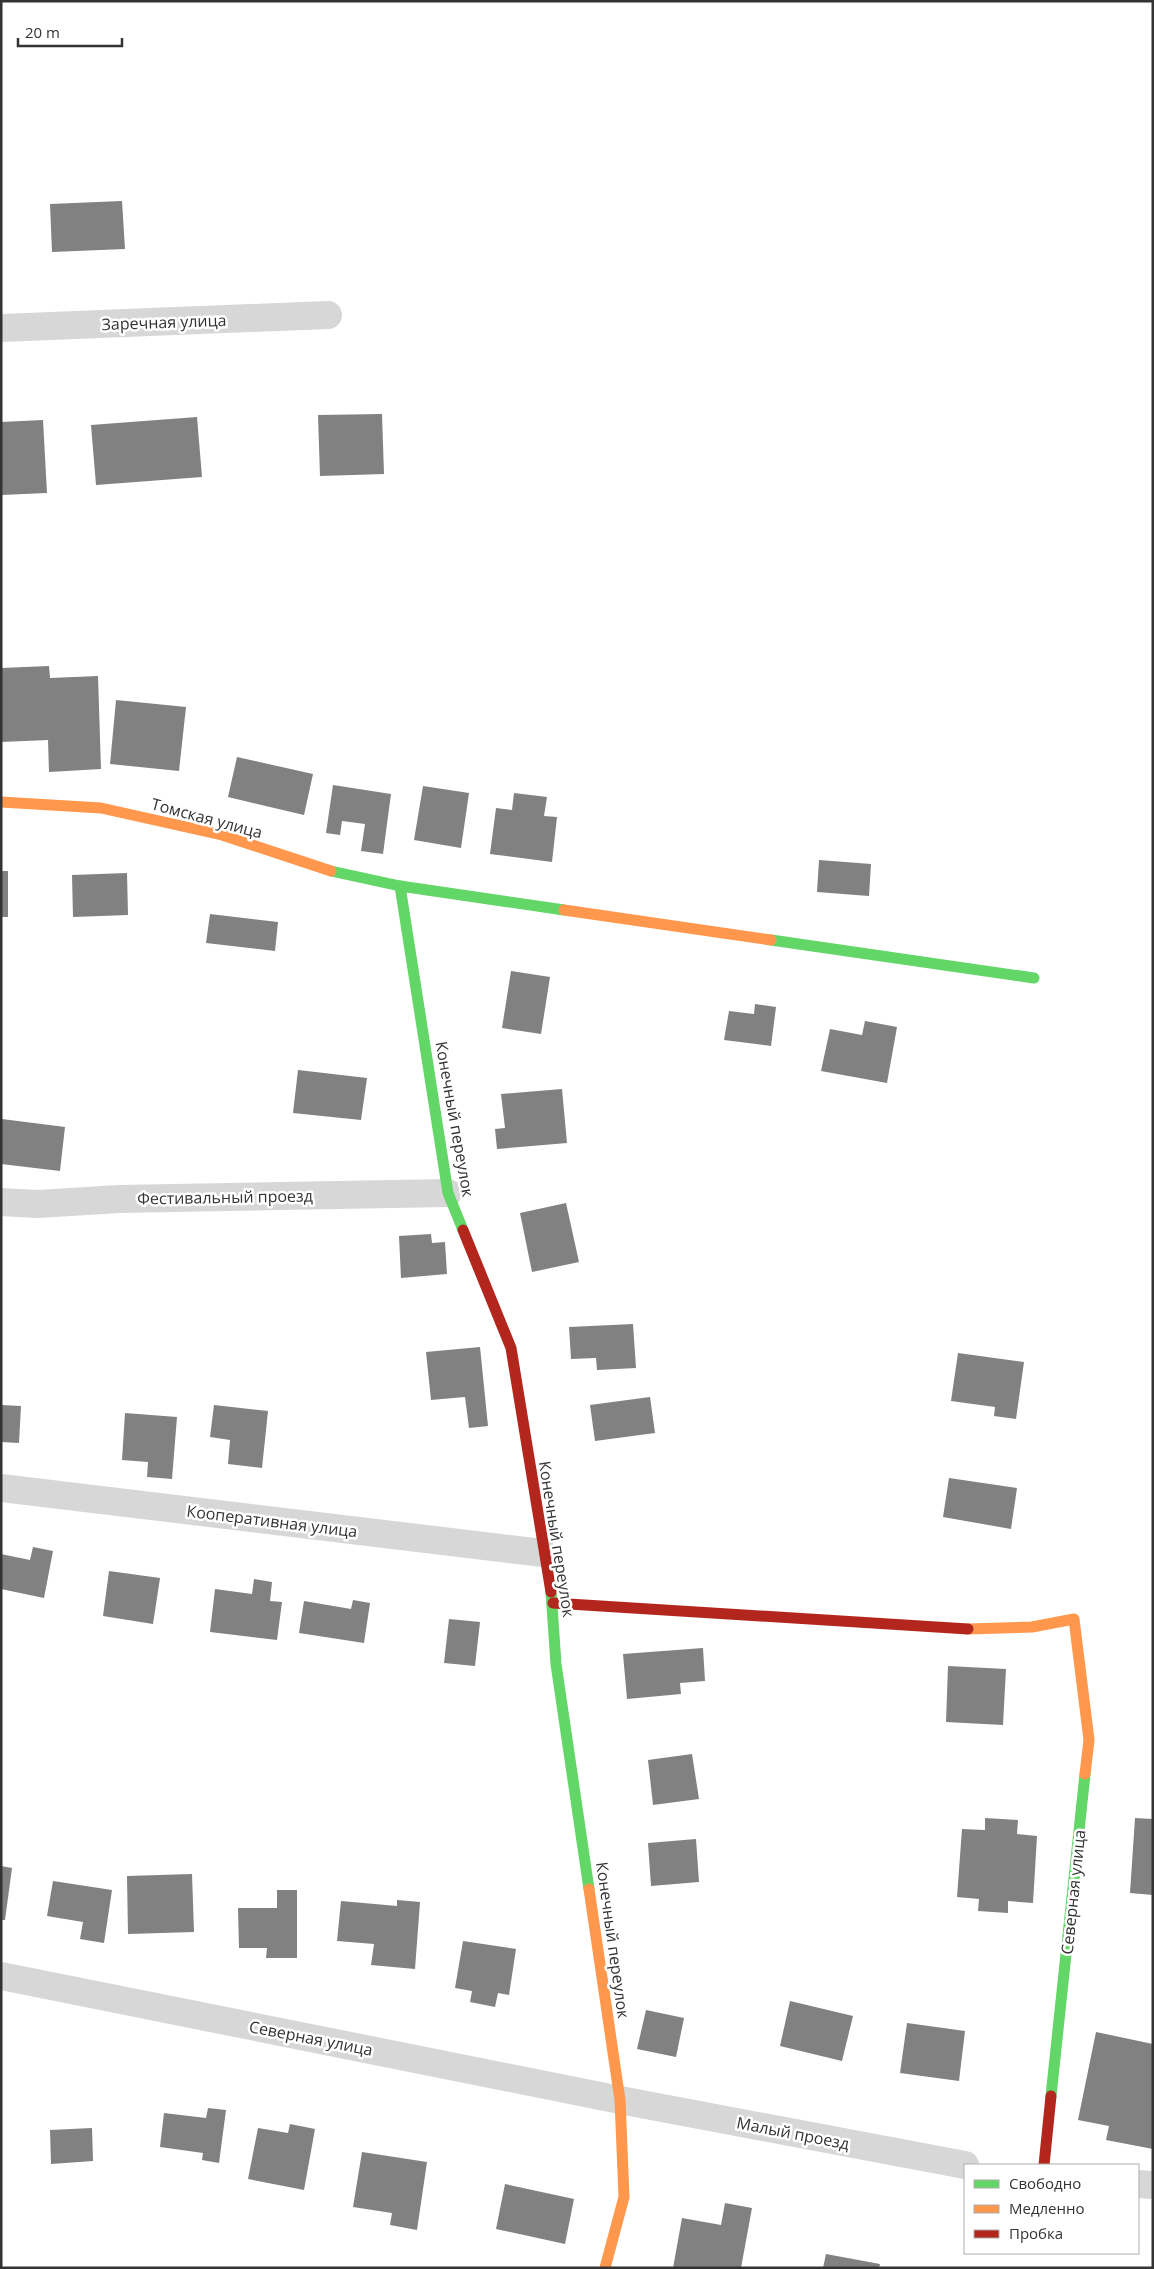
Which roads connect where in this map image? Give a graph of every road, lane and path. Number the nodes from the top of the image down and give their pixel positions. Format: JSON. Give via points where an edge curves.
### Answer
{"nodes":[{"id":1,"x":328,"y":315,"type":"dead end"},
{"id":2,"x":1,"y":328,"type":"edge"},
{"id":3,"x":1,"y":802,"type":"edge"},
{"id":4,"x":400,"y":886,"type":"junction"},
{"id":5,"x":1034,"y":978,"type":"dead end"},
{"id":6,"x":448,"y":1193,"type":"junction"},
{"id":7,"x":1,"y":1202,"type":"edge"},
{"id":8,"x":1,"y":1488,"type":"edge"},
{"id":9,"x":543,"y":1553,"type":"junction"},
{"id":10,"x":553,"y":1603,"type":"junction"},
{"id":11,"x":1,"y":1976,"type":"edge"},
{"id":12,"x":620,"y":2100,"type":"junction"},
{"id":13,"x":1044,"y":2164,"type":"edge"},
{"id":14,"x":964,"y":2166,"type":"edge"},
{"id":15,"x":1139,"y":2184,"type":"edge"},
{"id":16,"x":1153,"y":2185,"type":"edge"},
{"id":17,"x":605,"y":2268,"type":"edge"}],
"edges":[{"from":1,"to":2,"type":"street","name":"Заречная улица"},
{"from":3,"to":4,"type":"street","name":"Томская улица","via":[[102,808],[222,835],[320,869]]},
{"from":4,"to":5,"type":"street","name":"Томская улица"},
{"from":4,"to":6,"type":"street","name":"Конечный переулок"},
{"from":6,"to":7,"type":"street","name":"Фестивальный проезд","via":[[119,1198],[38,1204]]},
{"from":6,"to":9,"type":"street","name":"Конечный переулок","via":[[511,1348]]},
{"from":8,"to":9,"type":"street","name":"Кооперативная улица"},
{"from":9,"to":10,"type":"street","name":"Конечный переулок"},
{"from":10,"to":12,"type":"street","name":"Конечный переулок","via":[[556,1664]]},
{"from":10,"to":13,"type":"street","name":"Северная улица","via":[[958,1629],[1032,1627],[1074,1618],[1089,1740]]},
{"from":11,"to":12,"type":"street","name":"Северная улица"},
{"from":12,"to":14,"type":"street","name":"Малый проезд"},
{"from":12,"to":17,"type":"street","name":"Конечный переулок","via":[[624,2197]]},
{"from":15,"to":16,"type":"street"}]}
